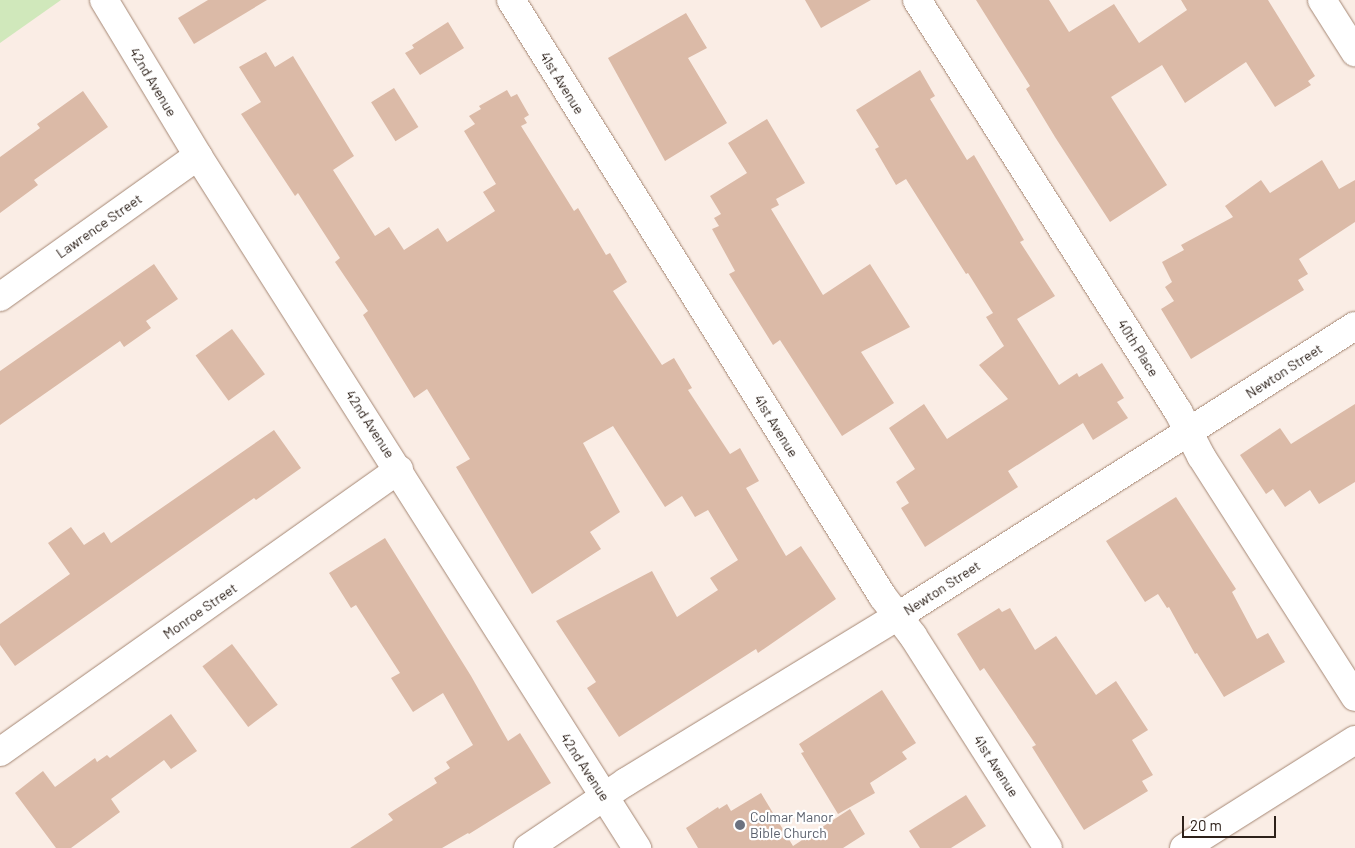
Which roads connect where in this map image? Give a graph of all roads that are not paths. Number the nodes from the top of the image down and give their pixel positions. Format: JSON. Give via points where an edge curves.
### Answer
{"nodes":[{"id":1,"x":104,"y":0,"type":"edge"},
{"id":2,"x":510,"y":0,"type":"edge"},
{"id":3,"x":917,"y":0,"type":"edge"},
{"id":4,"x":1322,"y":0,"type":"edge"},
{"id":5,"x":1355,"y":52,"type":"edge"},
{"id":6,"x":198,"y":156,"type":"junction"},
{"id":7,"x":0,"y":297,"type":"edge"},
{"id":8,"x":1355,"y":326,"type":"edge"},
{"id":9,"x":1189,"y":432,"type":"junction"},
{"id":10,"x":399,"y":470,"type":"junction"},
{"id":11,"x":898,"y":616,"type":"junction"},
{"id":12,"x":1355,"y":698,"type":"edge"},
{"id":13,"x":1355,"y":740,"type":"edge"},
{"id":14,"x":0,"y":752,"type":"edge"},
{"id":15,"x":604,"y":796,"type":"junction"},
{"id":16,"x":528,"y":848,"type":"edge"},
{"id":17,"x":637,"y":848,"type":"edge"},
{"id":18,"x":1048,"y":848,"type":"edge"},
{"id":19,"x":1184,"y":848,"type":"edge"}],
"edges":[{"from":1,"to":6,"type":"street","name":"42nd Avenue"},
{"from":2,"to":11,"type":"street","name":"41st Avenue","via":[[883,597]]},
{"from":3,"to":9,"type":"street","name":"40th Place"},
{"from":4,"to":5,"type":"street"},
{"from":6,"to":7,"type":"street","name":"Lawrence Street"},
{"from":6,"to":10,"type":"street","name":"42nd Avenue"},
{"from":8,"to":9,"type":"street","name":"Newton Street"},
{"from":9,"to":11,"type":"street","name":"Newton Street"},
{"from":9,"to":12,"type":"street","name":"40th Place","via":[[1201,456]]},
{"from":10,"to":14,"type":"street","name":"Monroe Street"},
{"from":10,"to":15,"type":"street","name":"42nd Avenue"},
{"from":11,"to":15,"type":"street","name":"Newton Street"},
{"from":11,"to":18,"type":"street","name":"41st Avenue"},
{"from":13,"to":19,"type":"street"},
{"from":15,"to":16,"type":"street","name":"Newton Street"},
{"from":15,"to":17,"type":"street","name":"42nd Avenue"}]}
